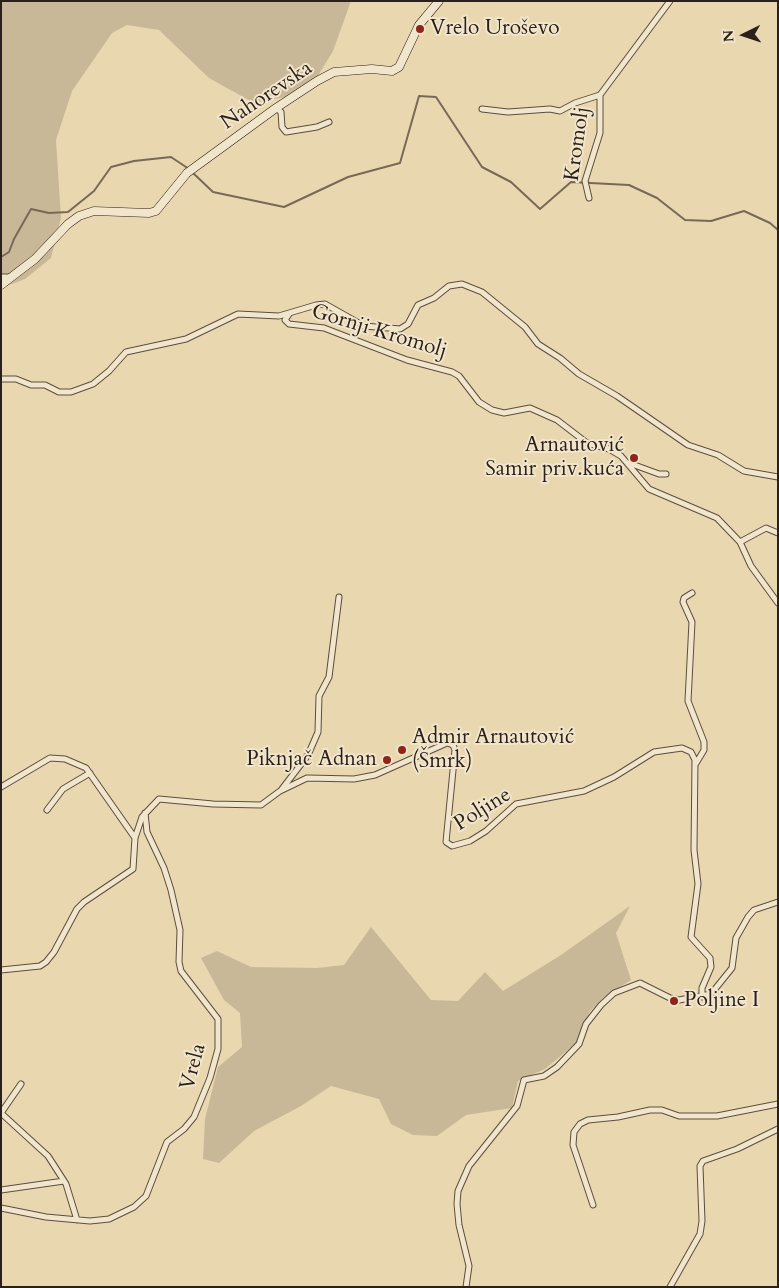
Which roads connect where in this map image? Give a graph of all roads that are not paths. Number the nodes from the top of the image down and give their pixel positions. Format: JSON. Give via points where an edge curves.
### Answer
{"nodes":[{"id":1,"x":438,"y":1,"type":"edge"},
{"id":2,"x":670,"y":1,"type":"edge"},
{"id":3,"x":600,"y":95,"type":"junction"},
{"id":4,"x":276,"y":108,"type":"junction"},
{"id":5,"x":482,"y":109,"type":"dead end"},
{"id":6,"x":329,"y":122,"type":"dead end"},
{"id":7,"x":589,"y":198,"type":"dead end"},
{"id":8,"x":15,"y":276,"type":"junction"},
{"id":9,"x":1,"y":277,"type":"edge"},
{"id":10,"x":1,"y":285,"type":"edge"},
{"id":11,"x":289,"y":314,"type":"junction"},
{"id":12,"x":1,"y":379,"type":"edge"},
{"id":13,"x":626,"y":462,"type":"junction"},
{"id":14,"x":666,"y":474,"type":"dead end"},
{"id":15,"x":778,"y":477,"type":"edge"},
{"id":16,"x":778,"y":533,"type":"edge"},
{"id":17,"x":740,"y":542,"type":"junction"},
{"id":18,"x":692,"y":593,"type":"dead end"},
{"id":19,"x":339,"y":597,"type":"dead end"},
{"id":20,"x":778,"y":603,"type":"edge"},
{"id":21,"x":695,"y":765,"type":"junction"},
{"id":22,"x":90,"y":773,"type":"junction"},
{"id":23,"x":1,"y":787,"type":"edge"},
{"id":24,"x":280,"y":791,"type":"junction"},
{"id":25,"x":47,"y":810,"type":"dead end"},
{"id":26,"x":145,"y":812,"type":"junction"},
{"id":27,"x":135,"y":838,"type":"junction"},
{"id":28,"x":778,"y":902,"type":"edge"},
{"id":29,"x":1,"y":970,"type":"edge"},
{"id":30,"x":702,"y":997,"type":"junction"},
{"id":31,"x":22,"y":1084,"type":"dead end"},
{"id":32,"x":778,"y":1104,"type":"edge"},
{"id":33,"x":1,"y":1113,"type":"edge"},
{"id":34,"x":778,"y":1129,"type":"edge"},
{"id":35,"x":64,"y":1181,"type":"junction"},
{"id":36,"x":1,"y":1190,"type":"edge"},
{"id":37,"x":593,"y":1205,"type":"dead end"},
{"id":38,"x":1,"y":1208,"type":"edge"},
{"id":39,"x":77,"y":1220,"type":"junction"},
{"id":40,"x":466,"y":1287,"type":"edge"},
{"id":41,"x":670,"y":1287,"type":"edge"}],
"edges":[{"from":1,"to":4,"type":"street","name":"Nahorevska","via":[[419,25],[400,67],[392,71],[334,72]]},
{"from":2,"to":3,"type":"street","name":"Kromolj"},
{"from":3,"to":5,"type":"street","name":"Kromolj","via":[[560,111]]},
{"from":3,"to":7,"type":"street","name":"Kromolj","via":[[600,133],[586,183]]},
{"from":4,"to":6,"type":"street","via":[[281,112],[282,127],[286,132]]},
{"from":4,"to":8,"type":"street","name":"Nahorevska","via":[[190,170],[160,207],[149,213],[94,211],[79,216]]},
{"from":8,"to":9,"type":"street"},
{"from":8,"to":10,"type":"street"},
{"from":11,"to":12,"type":"street","via":[[238,314],[186,339],[126,352],[93,384],[71,392],[60,392],[16,379]]},
{"from":11,"to":13,"type":"street","name":"Gornji Kromolj","via":[[285,320],[289,324],[324,328],[407,360],[452,372],[459,376],[479,402],[492,410],[504,413],[524,408],[544,413],[587,443],[609,449]]},
{"from":11,"to":15,"type":"street","via":[[325,304],[364,326],[400,329],[408,324],[418,305],[434,298],[448,286],[462,284],[482,292],[525,327],[538,344],[589,382],[624,400],[688,445],[718,455],[744,471]]},
{"from":13,"to":14,"type":"street"},
{"from":13,"to":17,"type":"street","name":"Gornji Kromolj","via":[[649,488],[717,518]]},
{"from":16,"to":17,"type":"street","via":[[766,528]]},
{"from":17,"to":20,"type":"street","name":"Gornji Kromolj","via":[[751,566]]},
{"from":18,"to":21,"type":"street","via":[[683,602],[692,622],[688,702],[704,742],[704,750]]},
{"from":19,"to":24,"type":"street","via":[[329,677],[319,696],[318,732],[308,755]]},
{"from":21,"to":24,"type":"street","name":"Poljine","via":[[692,752],[682,748],[654,752],[584,791],[516,804],[486,831],[470,841],[452,846],[446,842],[455,750],[447,743],[375,775],[354,779],[307,778]]},
{"from":21,"to":30,"type":"street","via":[[694,850],[698,884],[691,937],[710,958]]},
{"from":22,"to":23,"type":"street","via":[[86,768],[65,760],[50,758]]},
{"from":22,"to":25,"type":"street","via":[[63,790]]},
{"from":22,"to":27,"type":"street"},
{"from":24,"to":26,"type":"street","name":"Poljine","via":[[261,805],[166,798]]},
{"from":26,"to":27,"type":"street"},
{"from":26,"to":39,"type":"street","name":"Vrela","via":[[147,832],[171,890],[180,930],[181,971],[218,1019],[218,1050],[199,1108],[189,1124],[168,1142],[141,1203],[109,1219]]},
{"from":27,"to":29,"type":"street","via":[[133,869],[77,909],[46,962],[40,966]]},
{"from":28,"to":30,"type":"street","via":[[754,910],[748,917],[736,938],[732,968],[719,987]]},
{"from":30,"to":40,"type":"street","via":[[670,998],[640,983],[614,994],[596,1011],[586,1024],[579,1044],[557,1067],[544,1076],[524,1080],[517,1106],[469,1166],[458,1191],[459,1225],[469,1266]]},
{"from":31,"to":33,"type":"street"},
{"from":32,"to":37,"type":"street","via":[[717,1116],[679,1116],[650,1110],[580,1124],[574,1132],[573,1145]]},
{"from":33,"to":35,"type":"street","via":[[48,1156]]},
{"from":34,"to":41,"type":"street","via":[[703,1161],[700,1166],[700,1234]]},
{"from":35,"to":36,"type":"street"},
{"from":35,"to":39,"type":"street"},
{"from":38,"to":39,"type":"street","name":"Vrela"}]}
